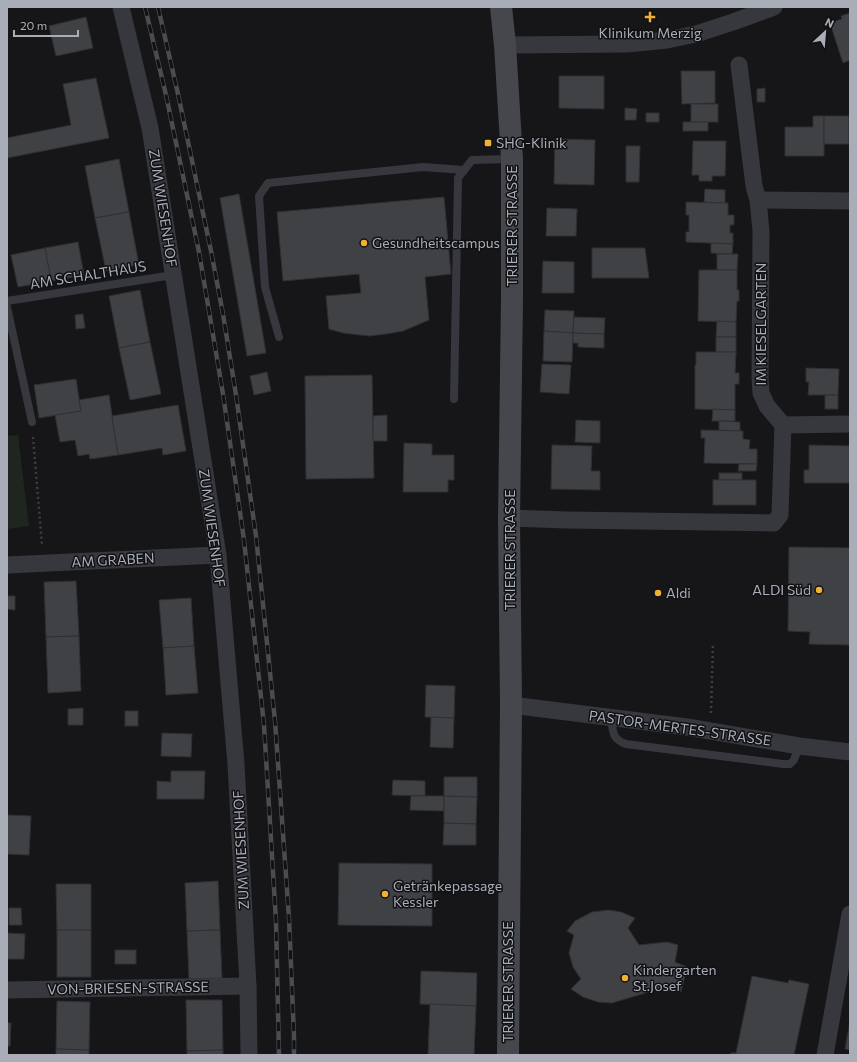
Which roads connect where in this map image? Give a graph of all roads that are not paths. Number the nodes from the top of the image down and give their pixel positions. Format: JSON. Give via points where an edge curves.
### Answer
{"nodes":[{"id":1,"x":121,"y":7,"type":"edge"},
{"id":2,"x":501,"y":7,"type":"edge"},
{"id":3,"x":774,"y":7,"type":"edge"},
{"id":4,"x":505,"y":45,"type":"junction"},
{"id":5,"x":739,"y":65,"type":"dead end"},
{"id":6,"x":512,"y":159,"type":"junction"},
{"id":7,"x":464,"y":170,"type":"junction"},
{"id":8,"x":758,"y":200,"type":"junction"},
{"id":9,"x":850,"y":201,"type":"edge"},
{"id":10,"x":173,"y":275,"type":"junction"},
{"id":11,"x":7,"y":301,"type":"edge"},
{"id":12,"x":7,"y":307,"type":"edge"},
{"id":13,"x":279,"y":337,"type":"dead end"},
{"id":14,"x":454,"y":398,"type":"dead end"},
{"id":15,"x":32,"y":422,"type":"road end"},
{"id":16,"x":850,"y":424,"type":"edge"},
{"id":17,"x":783,"y":425,"type":"junction"},
{"id":18,"x":509,"y":518,"type":"junction"},
{"id":19,"x":218,"y":555,"type":"junction"},
{"id":20,"x":7,"y":566,"type":"edge"},
{"id":21,"x":511,"y":705,"type":"junction"},
{"id":22,"x":611,"y":718,"type":"junction"},
{"id":23,"x":799,"y":746,"type":"junction"},
{"id":24,"x":850,"y":752,"type":"edge"},
{"id":25,"x":850,"y":914,"type":"edge"},
{"id":26,"x":248,"y":986,"type":"junction"},
{"id":27,"x":7,"y":990,"type":"edge"},
{"id":28,"x":249,"y":1055,"type":"edge"},
{"id":29,"x":508,"y":1055,"type":"edge"},
{"id":30,"x":825,"y":1055,"type":"edge"}],
"edges":[{"from":1,"to":10,"type":"street","name":"ZUM WIESENHOF","via":[[150,128]]},
{"from":2,"to":4,"type":"street","name":"TRIERER STRASSE"},
{"from":3,"to":4,"type":"street","via":[[696,34],[667,40],[627,44]]},
{"from":4,"to":6,"type":"street","name":"TRIERER STRASSE"},
{"from":5,"to":8,"type":"street","name":"IM KIESELGARTEN","via":[[754,186]]},
{"from":6,"to":7,"type":"lane","via":[[472,160]]},
{"from":6,"to":18,"type":"street","name":"TRIERER STRASSE"},
{"from":7,"to":13,"type":"lane","via":[[423,167],[268,183],[259,196],[264,279]]},
{"from":7,"to":14,"type":"lane","via":[[458,178]]},
{"from":8,"to":9,"type":"street"},
{"from":8,"to":17,"type":"street","name":"IM KIESELGARTEN","via":[[761,231],[761,393],[767,406]]},
{"from":10,"to":11,"type":"lane","name":"AM SCHALTHAUS"},
{"from":10,"to":19,"type":"street","name":"ZUM WIESENHOF"},
{"from":12,"to":15,"type":"lane"},
{"from":16,"to":17,"type":"street"},
{"from":17,"to":18,"type":"street","via":[[780,515],[774,523]]},
{"from":18,"to":21,"type":"street","name":"TRIERER STRASSE"},
{"from":19,"to":20,"type":"street","name":"AM GRABEN"},
{"from":19,"to":26,"type":"street","name":"ZUM WIESENHOF","via":[[236,764]]},
{"from":21,"to":22,"type":"street","name":"PASTOR-MERTES-STRASSE"},
{"from":21,"to":29,"type":"street","name":"TRIERER STRASSE"},
{"from":22,"to":23,"type":"street","name":"PASTOR-MERTES-STRASSE","via":[[687,727]]},
{"from":22,"to":23,"type":"lane","via":[[613,734],[619,742],[626,744],[783,764],[790,764],[794,760]]},
{"from":23,"to":24,"type":"street","name":"PASTOR-MERTES-STRASSE"},
{"from":25,"to":30,"type":"street"},
{"from":26,"to":27,"type":"street","name":"VON-BRIESEN-STRASSE"},
{"from":26,"to":28,"type":"street","name":"ZUM WIESENHOF"}]}
